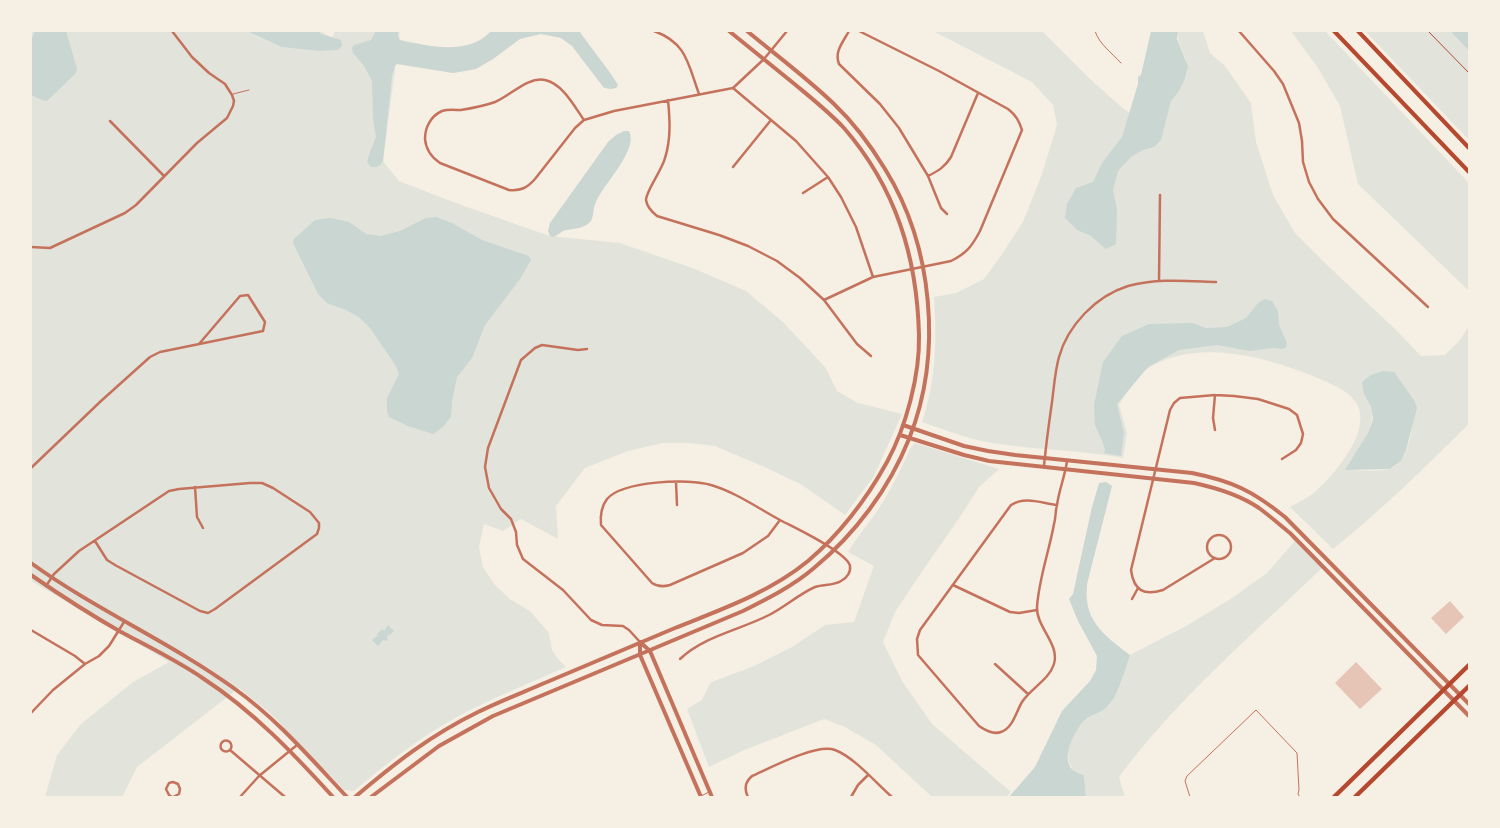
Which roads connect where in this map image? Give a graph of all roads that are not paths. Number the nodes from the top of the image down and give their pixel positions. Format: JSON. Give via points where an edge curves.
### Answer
{"nodes":[{"id":1,"x":172,"y":31,"type":"edge"},
{"id":2,"x":654,"y":31,"type":"edge"},
{"id":3,"x":729,"y":31,"type":"edge"},
{"id":4,"x":747,"y":31,"type":"edge"},
{"id":5,"x":787,"y":31,"type":"edge"},
{"id":6,"x":849,"y":31,"type":"edge"},
{"id":7,"x":859,"y":31,"type":"edge"},
{"id":8,"x":1095,"y":31,"type":"edge"},
{"id":9,"x":1239,"y":31,"type":"edge"},
{"id":10,"x":1334,"y":31,"type":"edge"},
{"id":11,"x":1358,"y":31,"type":"edge"},
{"id":12,"x":771,"y":50,"type":"junction"},
{"id":13,"x":764,"y":59,"type":"junction"},
{"id":14,"x":1122,"y":63,"type":"dead end"},
{"id":15,"x":733,"y":88,"type":"junction"},
{"id":16,"x":249,"y":90,"type":"dead end"},
{"id":17,"x":978,"y":93,"type":"junction"},
{"id":18,"x":699,"y":94,"type":"junction"},
{"id":19,"x":232,"y":95,"type":"junction"},
{"id":20,"x":668,"y":100,"type":"junction"},
{"id":21,"x":584,"y":120,"type":"junction"},
{"id":22,"x":772,"y":120,"type":"junction"},
{"id":23,"x":110,"y":122,"type":"dead end"},
{"id":24,"x":1469,"y":148,"type":"edge"},
{"id":25,"x":734,"y":167,"type":"dead end"},
{"id":26,"x":1469,"y":172,"type":"edge"},
{"id":27,"x":164,"y":176,"type":"junction"},
{"id":28,"x":928,"y":176,"type":"junction"},
{"id":29,"x":828,"y":177,"type":"junction"},
{"id":30,"x":803,"y":194,"type":"dead end"},
{"id":31,"x":1160,"y":195,"type":"dead end"},
{"id":32,"x":947,"y":214,"type":"dead end"},
{"id":33,"x":31,"y":247,"type":"edge"},
{"id":34,"x":923,"y":266,"type":"junction"},
{"id":35,"x":913,"y":268,"type":"junction"},
{"id":36,"x":873,"y":276,"type":"junction"},
{"id":37,"x":1160,"y":281,"type":"junction"},
{"id":38,"x":1216,"y":282,"type":"dead end"},
{"id":39,"x":824,"y":300,"type":"junction"},
{"id":40,"x":1428,"y":308,"type":"dead end"},
{"id":41,"x":199,"y":344,"type":"junction"},
{"id":42,"x":587,"y":349,"type":"dead end"},
{"id":43,"x":871,"y":356,"type":"dead end"},
{"id":44,"x":1215,"y":395,"type":"junction"},
{"id":45,"x":903,"y":425,"type":"junction"},
{"id":46,"x":913,"y":427,"type":"junction"},
{"id":47,"x":1216,"y":430,"type":"dead end"},
{"id":48,"x":900,"y":435,"type":"junction"},
{"id":49,"x":910,"y":437,"type":"junction"},
{"id":50,"x":1045,"y":457,"type":"junction"},
{"id":51,"x":1067,"y":460,"type":"junction"},
{"id":52,"x":1282,"y":460,"type":"dead end"},
{"id":53,"x":1044,"y":466,"type":"junction"},
{"id":54,"x":31,"y":468,"type":"edge"},
{"id":55,"x":1066,"y":469,"type":"junction"},
{"id":56,"x":1156,"y":469,"type":"junction"},
{"id":57,"x":1153,"y":478,"type":"junction"},
{"id":58,"x":676,"y":482,"type":"junction"},
{"id":59,"x":195,"y":487,"type":"junction"},
{"id":60,"x":677,"y":505,"type":"dead end"},
{"id":61,"x":1056,"y":505,"type":"junction"},
{"id":62,"x":780,"y":520,"type":"junction"},
{"id":63,"x":203,"y":528,"type":"dead end"},
{"id":64,"x":95,"y":542,"type":"junction"},
{"id":65,"x":825,"y":544,"type":"junction"},
{"id":66,"x":834,"y":550,"type":"junction"},
{"id":67,"x":1215,"y":558,"type":"junction"},
{"id":68,"x":31,"y":563,"type":"edge"},
{"id":69,"x":31,"y":575,"type":"edge"},
{"id":70,"x":52,"y":578,"type":"junction"},
{"id":71,"x":953,"y":585,"type":"junction"},
{"id":72,"x":46,"y":586,"type":"junction"},
{"id":73,"x":1138,"y":588,"type":"junction"},
{"id":74,"x":1132,"y":599,"type":"dead end"},
{"id":75,"x":1037,"y":610,"type":"junction"},
{"id":76,"x":124,"y":622,"type":"junction"},
{"id":77,"x":31,"y":630,"type":"edge"},
{"id":78,"x":120,"y":631,"type":"junction"},
{"id":79,"x":640,"y":642,"type":"junction"},
{"id":80,"x":650,"y":651,"type":"junction"},
{"id":81,"x":640,"y":655,"type":"junction"},
{"id":82,"x":680,"y":659,"type":"dead end"},
{"id":83,"x":86,"y":664,"type":"junction"},
{"id":84,"x":995,"y":664,"type":"dead end"},
{"id":85,"x":1469,"y":665,"type":"edge"},
{"id":86,"x":1450,"y":683,"type":"junction"},
{"id":87,"x":1469,"y":686,"type":"edge"},
{"id":88,"x":1443,"y":690,"type":"junction"},
{"id":89,"x":1028,"y":694,"type":"junction"},
{"id":90,"x":1460,"y":694,"type":"junction"},
{"id":91,"x":1454,"y":700,"type":"junction"},
{"id":92,"x":1469,"y":704,"type":"edge"},
{"id":93,"x":31,"y":713,"type":"edge"},
{"id":94,"x":1469,"y":716,"type":"edge"},
{"id":95,"x":297,"y":745,"type":"junction"},
{"id":96,"x":230,"y":750,"type":"junction"},
{"id":97,"x":290,"y":751,"type":"junction"},
{"id":98,"x":868,"y":775,"type":"junction"},
{"id":99,"x":259,"y":776,"type":"junction"},
{"id":100,"x":710,"y":792,"type":"junction"},
{"id":101,"x":700,"y":796,"type":"edge"},
{"id":102,"x":175,"y":797,"type":"edge"},
{"id":103,"x":240,"y":797,"type":"edge"},
{"id":104,"x":285,"y":797,"type":"edge"},
{"id":105,"x":333,"y":797,"type":"edge"},
{"id":106,"x":347,"y":797,"type":"edge"},
{"id":107,"x":355,"y":797,"type":"edge"},
{"id":108,"x":371,"y":797,"type":"edge"},
{"id":109,"x":712,"y":797,"type":"edge"},
{"id":110,"x":748,"y":797,"type":"edge"},
{"id":111,"x":851,"y":797,"type":"edge"},
{"id":112,"x":892,"y":797,"type":"edge"},
{"id":113,"x":1190,"y":797,"type":"edge"},
{"id":114,"x":1300,"y":797,"type":"edge"},
{"id":115,"x":1334,"y":797,"type":"edge"},
{"id":116,"x":1355,"y":797,"type":"edge"}],
"edges":[{"from":1,"to":19,"type":"street","via":[[200,66],[225,84]]},
{"from":2,"to":18,"type":"street","via":[[679,46]]},
{"from":3,"to":13,"type":"street"},
{"from":4,"to":12,"type":"street"},
{"from":5,"to":12,"type":"street"},
{"from":6,"to":28,"type":"street","via":[[837,52],[839,64],[880,104]]},
{"from":7,"to":17,"type":"street"},
{"from":8,"to":14,"type":"lane","via":[[1102,44]]},
{"from":9,"to":40,"type":"street","via":[[1283,84],[1299,123],[1308,182],[1318,199],[1334,219]]},
{"from":10,"to":26,"type":"main road"},
{"from":11,"to":24,"type":"main road"},
{"from":12,"to":13,"type":"street"},
{"from":12,"to":34,"type":"street","via":[[834,104],[870,146],[902,202]]},
{"from":13,"to":15,"type":"street"},
{"from":13,"to":35,"type":"street","via":[[820,106],[862,152],[898,216]]},
{"from":15,"to":18,"type":"street"},
{"from":15,"to":22,"type":"street"},
{"from":16,"to":19,"type":"lane"},
{"from":17,"to":28,"type":"street","via":[[951,158]]},
{"from":17,"to":34,"type":"street","via":[[1014,114],[1022,130],[972,245],[951,261]]},
{"from":18,"to":20,"type":"street"},
{"from":19,"to":27,"type":"street","via":[[233,106],[227,118]]},
{"from":20,"to":21,"type":"street"},
{"from":20,"to":39,"type":"street","via":[[669,142],[662,167],[648,191],[646,201],[649,210],[657,216],[719,234],[777,261]]},
{"from":21,"to":21,"type":"street","via":[[557,85],[538,78],[497,102],[443,111],[428,123],[425,141],[428,151],[440,163],[519,191],[528,187]]},
{"from":22,"to":25,"type":"street"},
{"from":22,"to":29,"type":"street"},
{"from":23,"to":27,"type":"street"},
{"from":27,"to":33,"type":"street","via":[[125,213],[50,248]]},
{"from":28,"to":32,"type":"street","via":[[941,208]]},
{"from":29,"to":30,"type":"street"},
{"from":29,"to":36,"type":"street","via":[[856,227]]},
{"from":31,"to":37,"type":"street"},
{"from":34,"to":35,"type":"street"},
{"from":34,"to":46,"type":"street","via":[[929,344]]},
{"from":35,"to":36,"type":"street"},
{"from":35,"to":45,"type":"street","via":[[919,346]]},
{"from":36,"to":39,"type":"street"},
{"from":37,"to":38,"type":"street"},
{"from":37,"to":50,"type":"street","via":[[1114,292],[1092,307],[1073,327],[1058,362]]},
{"from":39,"to":43,"type":"street","via":[[857,344]]},
{"from":41,"to":41,"type":"street","via":[[240,296],[248,295],[265,322],[263,331]]},
{"from":41,"to":54,"type":"street","via":[[150,357]]},
{"from":42,"to":79,"type":"street","via":[[542,345],[521,360],[488,448],[486,474],[489,488],[511,519],[523,559],[564,590],[591,620],[602,625],[622,626]]},
{"from":44,"to":47,"type":"street","via":[[1213,418]]},
{"from":44,"to":52,"type":"street","via":[[1258,399],[1290,408],[1301,424],[1303,434],[1296,450]]},
{"from":44,"to":56,"type":"street","via":[[1180,398],[1174,402]]},
{"from":45,"to":46,"type":"street"},
{"from":45,"to":48,"type":"street"},
{"from":46,"to":49,"type":"street"},
{"from":46,"to":50,"type":"street","via":[[988,451]]},
{"from":48,"to":49,"type":"street"},
{"from":48,"to":65,"type":"street","via":[[862,504]]},
{"from":49,"to":53,"type":"street","via":[[989,461]]},
{"from":49,"to":66,"type":"street","via":[[873,505]]},
{"from":50,"to":51,"type":"street"},
{"from":50,"to":53,"type":"street"},
{"from":51,"to":55,"type":"street"},
{"from":51,"to":56,"type":"street"},
{"from":53,"to":55,"type":"street"},
{"from":55,"to":57,"type":"street"},
{"from":55,"to":61,"type":"street"},
{"from":56,"to":57,"type":"street"},
{"from":56,"to":86,"type":"street","via":[[1215,478],[1239,486],[1264,500],[1285,517]]},
{"from":57,"to":73,"type":"street","via":[[1132,570],[1132,580]]},
{"from":57,"to":88,"type":"street","via":[[1215,488],[1259,508],[1295,538]]},
{"from":58,"to":60,"type":"street"},
{"from":58,"to":62,"type":"street","via":[[710,485]]},
{"from":58,"to":62,"type":"street","via":[[622,489],[607,500],[600,517],[605,531],[657,586],[670,585],[743,553],[768,536]]},
{"from":59,"to":63,"type":"street","via":[[197,517]]},
{"from":59,"to":64,"type":"street","via":[[169,491]]},
{"from":59,"to":64,"type":"street","via":[[250,483],[273,488],[310,512],[319,523],[317,534],[208,613],[200,612],[107,560]]},
{"from":61,"to":71,"type":"street","via":[[1024,500],[1011,505]]},
{"from":61,"to":75,"type":"street"},
{"from":62,"to":65,"type":"street"},
{"from":64,"to":70,"type":"street","via":[[68,560]]},
{"from":65,"to":66,"type":"street"},
{"from":65,"to":79,"type":"street","via":[[806,562],[760,592]]},
{"from":66,"to":80,"type":"street","via":[[812,570],[763,601]]},
{"from":66,"to":82,"type":"street","via":[[850,568],[840,582],[808,590],[769,615],[696,646]]},
{"from":67,"to":67,"type":"street","via":[[1225,557],[1230,551],[1230,544],[1222,536],[1214,536],[1208,542],[1208,553]]},
{"from":67,"to":73,"type":"street","via":[[1163,590],[1155,593]]},
{"from":68,"to":70,"type":"street"},
{"from":69,"to":72,"type":"street"},
{"from":70,"to":72,"type":"street"},
{"from":70,"to":76,"type":"street"},
{"from":71,"to":75,"type":"street","via":[[1010,612],[1019,614]]},
{"from":71,"to":89,"type":"street","via":[[920,630],[918,655],[986,731],[994,733],[1008,728]]},
{"from":72,"to":78,"type":"street"},
{"from":73,"to":74,"type":"street"},
{"from":75,"to":89,"type":"street","via":[[1055,653],[1055,662],[1052,671]]},
{"from":76,"to":78,"type":"street"},
{"from":76,"to":95,"type":"street","via":[[236,690]]},
{"from":77,"to":83,"type":"street"},
{"from":78,"to":83,"type":"street","via":[[99,656]]},
{"from":78,"to":97,"type":"street","via":[[205,679]]},
{"from":79,"to":80,"type":"street"},
{"from":79,"to":81,"type":"street"},
{"from":79,"to":107,"type":"street","via":[[446,729],[417,747]]},
{"from":80,"to":81,"type":"street"},
{"from":80,"to":100,"type":"street"},
{"from":81,"to":101,"type":"street"},
{"from":81,"to":108,"type":"street","via":[[493,716],[439,746]]},
{"from":83,"to":93,"type":"street","via":[[53,690]]},
{"from":84,"to":89,"type":"street"},
{"from":85,"to":86,"type":"main road"},
{"from":86,"to":88,"type":"main road"},
{"from":86,"to":90,"type":"street"},
{"from":87,"to":90,"type":"main road"},
{"from":88,"to":91,"type":"street"},
{"from":88,"to":115,"type":"main road"},
{"from":90,"to":91,"type":"main road"},
{"from":90,"to":92,"type":"street"},
{"from":91,"to":94,"type":"street"},
{"from":91,"to":116,"type":"main road"},
{"from":95,"to":97,"type":"street"},
{"from":95,"to":106,"type":"street"},
{"from":96,"to":96,"type":"street","via":[[231,744],[224,741],[222,749]]},
{"from":96,"to":99,"type":"street"},
{"from":97,"to":99,"type":"street"},
{"from":97,"to":105,"type":"street"},
{"from":98,"to":110,"type":"street","via":[[839,752],[820,749],[752,776],[746,788]]},
{"from":98,"to":111,"type":"street"},
{"from":98,"to":112,"type":"street"},
{"from":99,"to":103,"type":"street"},
{"from":99,"to":104,"type":"street"},
{"from":100,"to":101,"type":"lane"},
{"from":100,"to":109,"type":"street"},
{"from":102,"to":102,"type":"street","via":[[180,786],[171,783],[167,785],[166,792]]},
{"from":113,"to":114,"type":"lane","via":[[1185,781],[1187,776],[1256,710],[1296,753]]}]}
